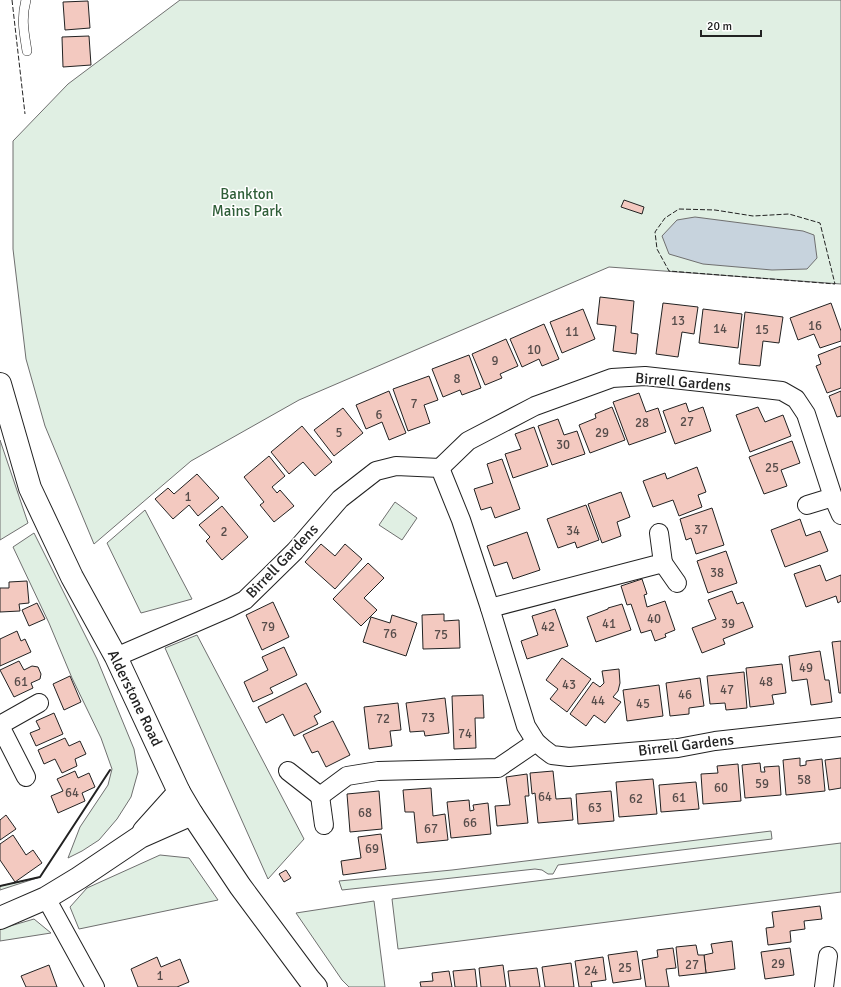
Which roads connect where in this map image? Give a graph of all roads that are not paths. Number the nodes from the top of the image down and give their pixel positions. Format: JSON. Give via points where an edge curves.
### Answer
{"nodes":[{"id":1,"x":26,"y":0,"type":"edge"},
{"id":2,"x":27,"y":51,"type":"dead end"},
{"id":3,"x":0,"y":384,"type":"edge"},
{"id":4,"x":440,"y":468,"type":"junction"},
{"id":5,"x":833,"y":496,"type":"junction"},
{"id":6,"x":807,"y":505,"type":"dead end"},
{"id":7,"x":841,"y":515,"type":"edge"},
{"id":8,"x":659,"y":533,"type":"dead end"},
{"id":9,"x":663,"y":563,"type":"junction"},
{"id":10,"x":677,"y":583,"type":"dead end"},
{"id":11,"x":490,"y":608,"type":"junction"},
{"id":12,"x":116,"y":657,"type":"junction"},
{"id":13,"x":39,"y":703,"type":"dead end"},
{"id":14,"x":0,"y":725,"type":"edge"},
{"id":15,"x":841,"y":727,"type":"edge"},
{"id":16,"x":536,"y":742,"type":"junction"},
{"id":17,"x":288,"y":771,"type":"dead end"},
{"id":18,"x":26,"y":777,"type":"dead end"},
{"id":19,"x":179,"y":792,"type":"junction"},
{"id":20,"x":320,"y":796,"type":"junction"},
{"id":21,"x":192,"y":814,"type":"junction"},
{"id":22,"x":324,"y":825,"type":"dead end"},
{"id":23,"x":140,"y":837,"type":"junction"},
{"id":24,"x":46,"y":898,"type":"junction"},
{"id":25,"x":0,"y":918,"type":"edge"},
{"id":26,"x":828,"y":956,"type":"dead end"},
{"id":27,"x":95,"y":987,"type":"edge"},
{"id":28,"x":316,"y":987,"type":"edge"},
{"id":29,"x":824,"y":987,"type":"edge"}],
"edges":[{"from":1,"to":2,"type":"lane","via":[[22,24]]},
{"from":3,"to":12,"type":"street","name":"Alderstone Road","via":[[30,488],[72,577]]},
{"from":4,"to":5,"type":"street","name":"Birrell Gardens","via":[[468,441],[535,406],[612,378],[645,376],[782,391],[796,399],[806,414]]},
{"from":4,"to":11,"type":"street","name":"Birrell Gardens","via":[[461,520]]},
{"from":4,"to":12,"type":"street","name":"Birrell Gardens","via":[[396,466],[376,471],[340,499],[295,551],[245,600]]},
{"from":5,"to":6,"type":"street"},
{"from":5,"to":7,"type":"street","name":"Birrell Gardens"},
{"from":8,"to":9,"type":"street"},
{"from":9,"to":10,"type":"street"},
{"from":9,"to":11,"type":"street"},
{"from":11,"to":16,"type":"street","name":"Birrell Gardens","via":[[526,726]]},
{"from":12,"to":19,"type":"street","name":"Alderstone Road"},
{"from":13,"to":14,"type":"street"},
{"from":14,"to":18,"type":"street"},
{"from":15,"to":16,"type":"street","name":"Birrell Gardens","via":[[678,748],[569,757],[552,755]]},
{"from":16,"to":20,"type":"street","via":[[498,768],[363,773],[347,776]]},
{"from":17,"to":20,"type":"street"},
{"from":19,"to":21,"type":"street","name":"Alderstone Road"},
{"from":19,"to":23,"type":"street"},
{"from":20,"to":22,"type":"street"},
{"from":21,"to":23,"type":"street"},
{"from":21,"to":28,"type":"street","name":"Alderstone Road","via":[[240,886]]},
{"from":23,"to":24,"type":"street"},
{"from":24,"to":25,"type":"street"},
{"from":24,"to":27,"type":"street"},
{"from":26,"to":29,"type":"street"}]}
